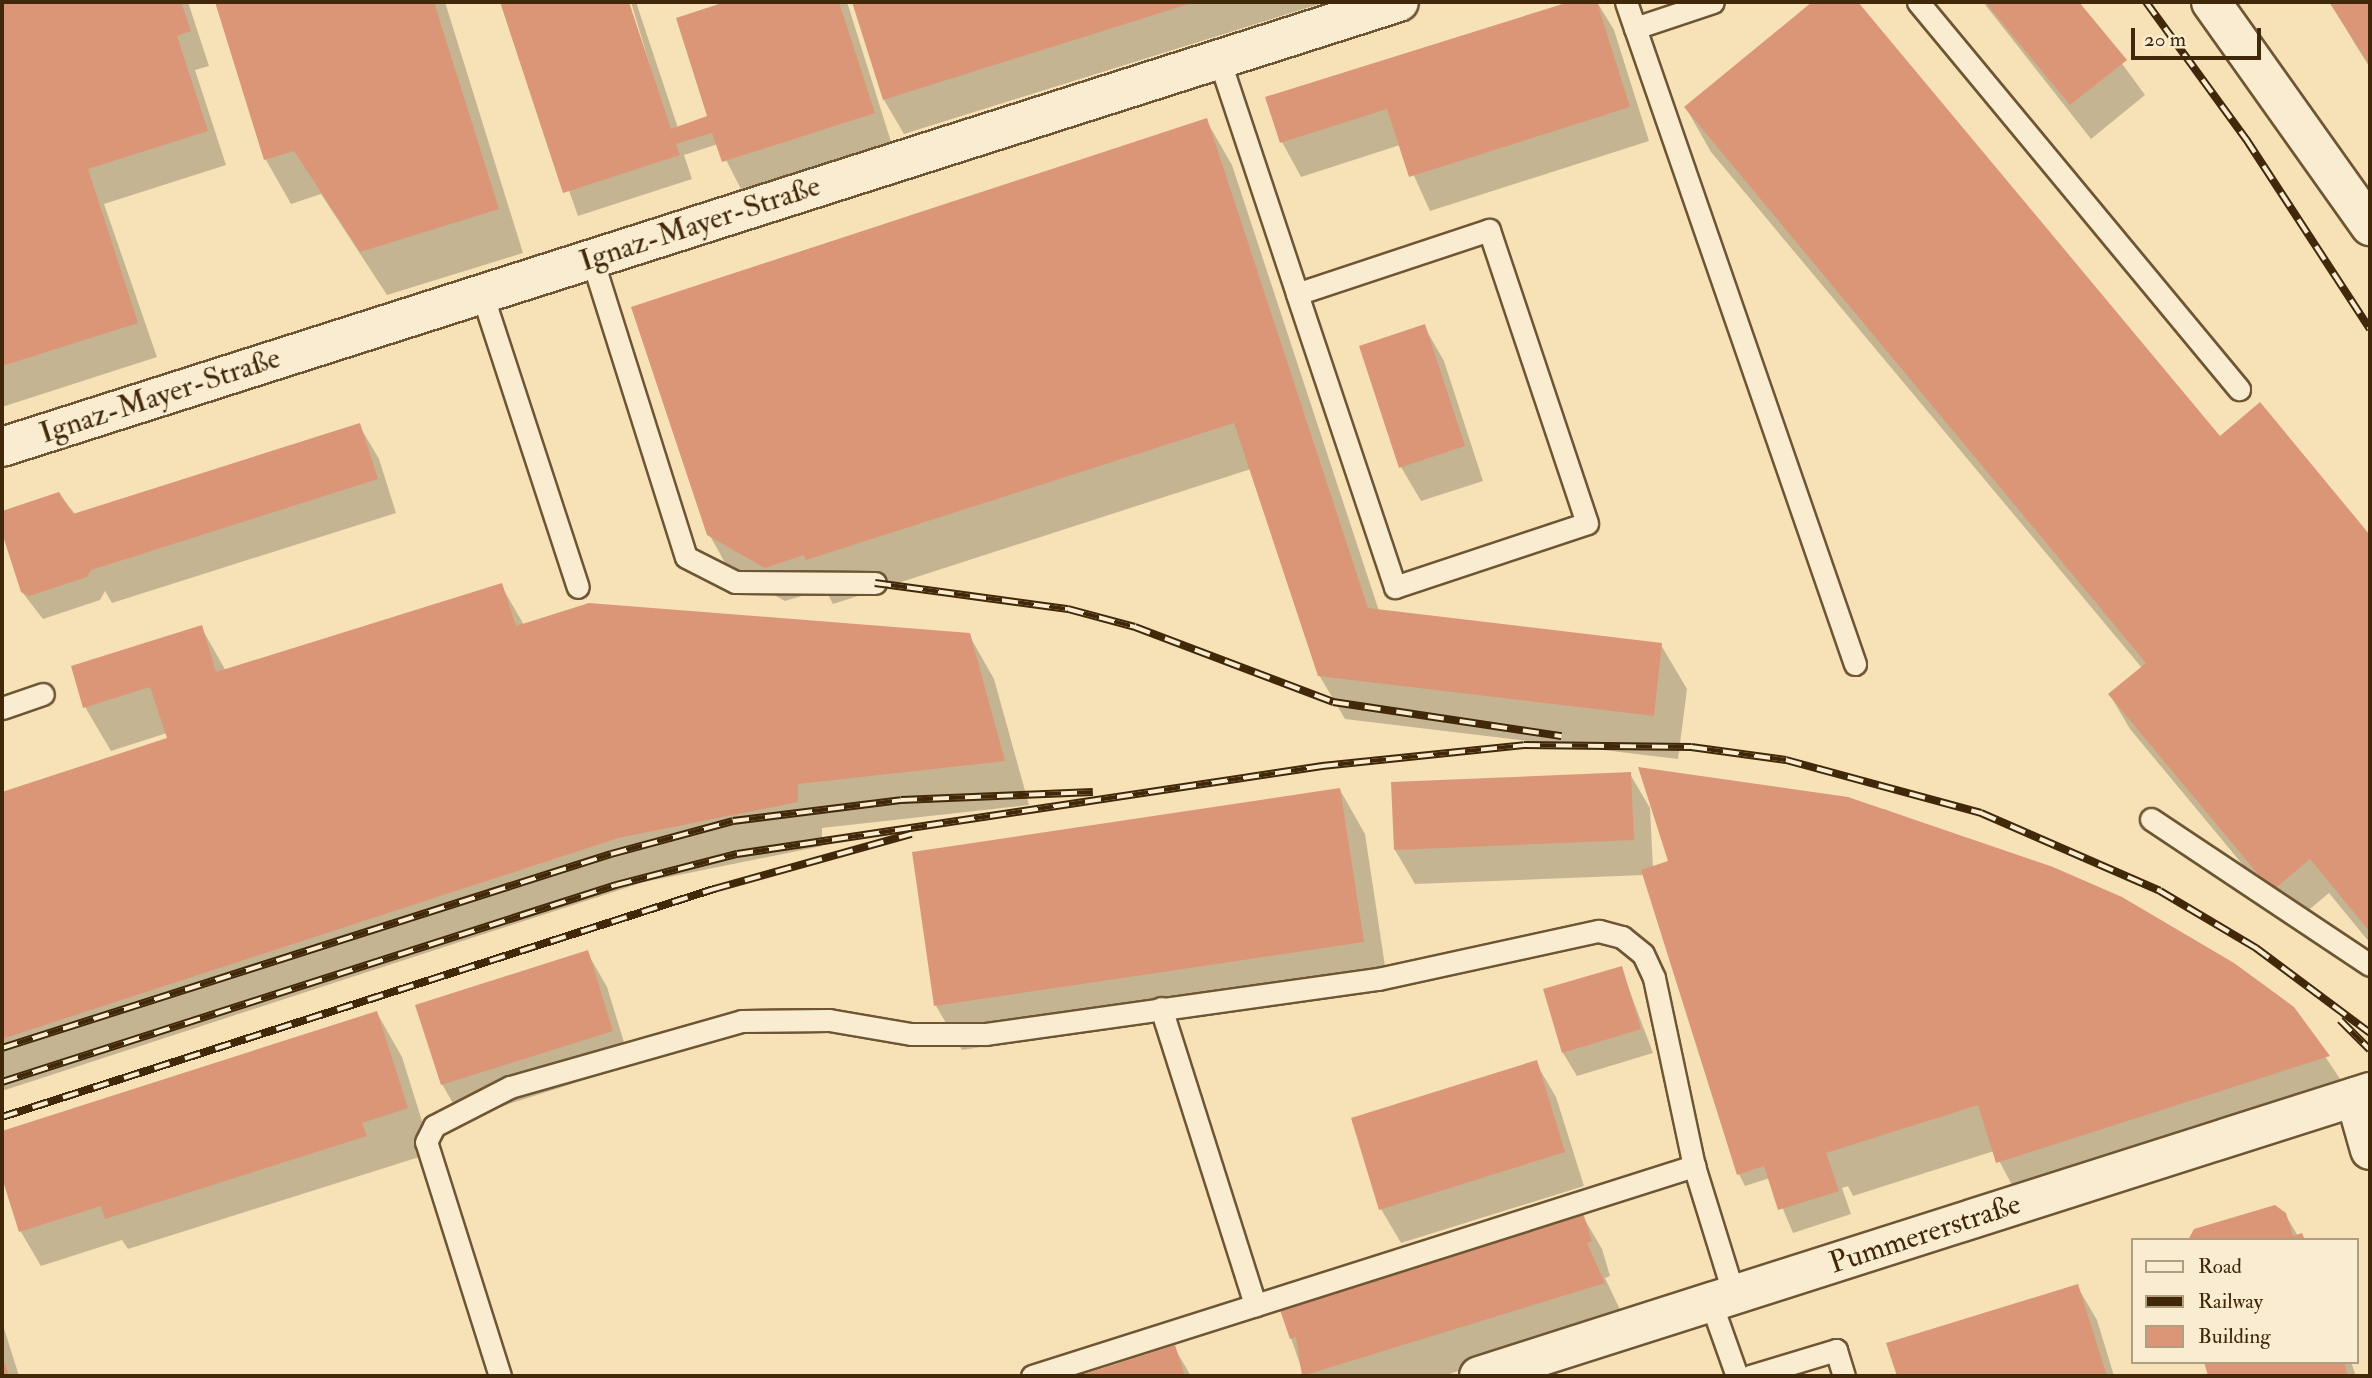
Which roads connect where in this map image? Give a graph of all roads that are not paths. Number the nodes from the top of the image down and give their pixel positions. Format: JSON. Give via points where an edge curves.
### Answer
{"nodes":[{"id":1,"x":1399,"y":2,"type":"edge"},
{"id":2,"x":1626,"y":2,"type":"edge"},
{"id":3,"x":1713,"y":2,"type":"edge"},
{"id":4,"x":1918,"y":2,"type":"edge"},
{"id":5,"x":2211,"y":2,"type":"edge"},
{"id":6,"x":1635,"y":28,"type":"junction"},
{"id":7,"x":1219,"y":59,"type":"junction"},
{"id":8,"x":2370,"y":226,"type":"edge"},
{"id":9,"x":592,"y":259,"type":"junction"},
{"id":10,"x":482,"y":294,"type":"junction"},
{"id":11,"x":1297,"y":294,"type":"junction"},
{"id":12,"x":2239,"y":389,"type":"dead end"},
{"id":13,"x":2,"y":447,"type":"edge"},
{"id":14,"x":875,"y":583,"type":"dead end"},
{"id":15,"x":578,"y":587,"type":"dead end"},
{"id":16,"x":1855,"y":664,"type":"dead end"},
{"id":17,"x":43,"y":695,"type":"dead end"},
{"id":18,"x":2,"y":708,"type":"edge"},
{"id":19,"x":2151,"y":819,"type":"dead end"},
{"id":20,"x":2370,"y":965,"type":"edge"},
{"id":21,"x":1161,"y":1008,"type":"junction"},
{"id":22,"x":2363,"y":1094,"type":"edge"},
{"id":23,"x":2370,"y":1150,"type":"edge"},
{"id":24,"x":1694,"y":1166,"type":"junction"},
{"id":25,"x":1723,"y":1298,"type":"junction"},
{"id":26,"x":1255,"y":1306,"type":"junction"},
{"id":27,"x":500,"y":1376,"type":"edge"},
{"id":28,"x":1032,"y":1376,"type":"edge"},
{"id":29,"x":1479,"y":1376,"type":"edge"},
{"id":30,"x":1737,"y":1376,"type":"edge"},
{"id":31,"x":1750,"y":1376,"type":"edge"},
{"id":32,"x":1844,"y":1376,"type":"edge"}],
"edges":[{"from":1,"to":7,"type":"street","name":"Ignaz-Mayer-Straße"},
{"from":2,"to":6,"type":"lane"},
{"from":3,"to":6,"type":"lane"},
{"from":4,"to":12,"type":"lane"},
{"from":5,"to":8,"type":"street"},
{"from":6,"to":16,"type":"lane"},
{"from":7,"to":9,"type":"street","name":"Ignaz-Mayer-Straße"},
{"from":7,"to":11,"type":"lane"},
{"from":9,"to":10,"type":"street","name":"Ignaz-Mayer-Straße"},
{"from":9,"to":14,"type":"lane","via":[[686,557],[735,582]]},
{"from":10,"to":13,"type":"street","name":"Ignaz-Mayer-Straße"},
{"from":10,"to":15,"type":"lane"},
{"from":11,"to":11,"type":"lane","via":[[1395,587],[1587,523],[1489,230]]},
{"from":17,"to":18,"type":"lane"},
{"from":19,"to":20,"type":"lane"},
{"from":21,"to":24,"type":"lane","via":[[1378,979],[1573,933],[1622,937],[1643,954],[1654,978]]},
{"from":21,"to":26,"type":"lane"},
{"from":21,"to":27,"type":"lane","via":[[945,1037],[829,1020],[742,1021],[613,1052],[510,1087],[447,1116],[426,1142]]},
{"from":22,"to":23,"type":"street"},
{"from":22,"to":25,"type":"street","name":"Pummererstraße"},
{"from":24,"to":25,"type":"lane"},
{"from":24,"to":26,"type":"lane"},
{"from":25,"to":29,"type":"street","name":"Pummererstraße"},
{"from":25,"to":30,"type":"lane"},
{"from":26,"to":28,"type":"lane"},
{"from":31,"to":32,"type":"lane","via":[[1836,1350]]}]}
